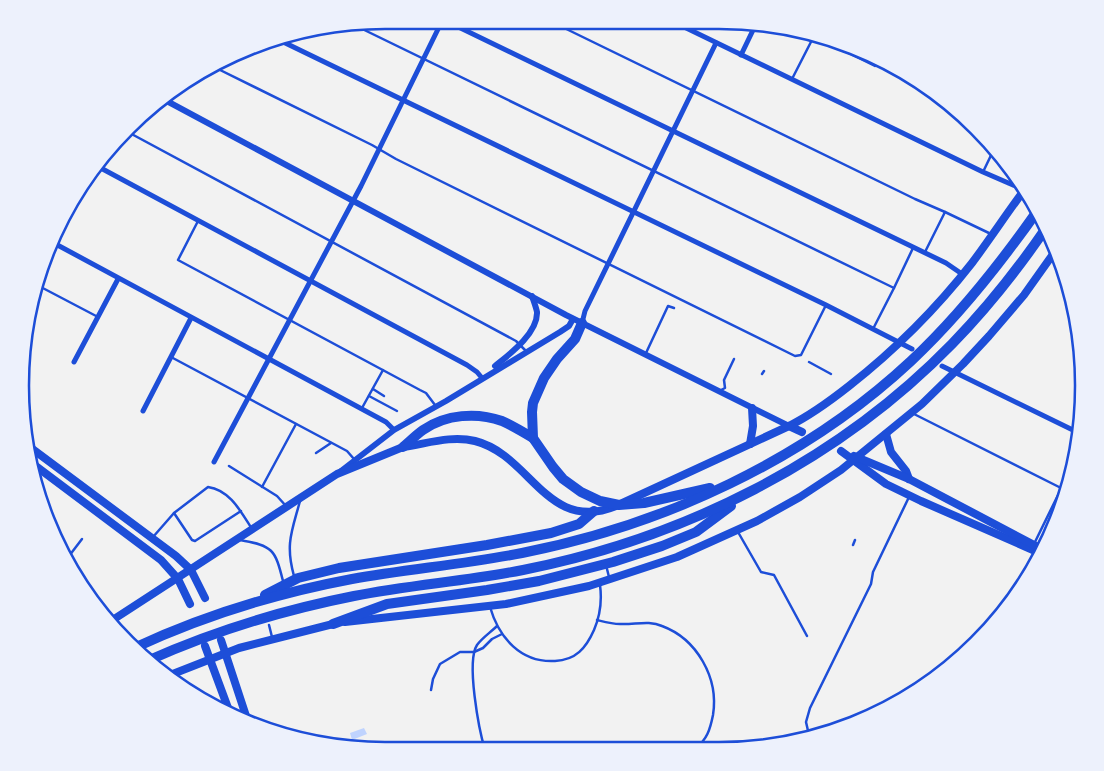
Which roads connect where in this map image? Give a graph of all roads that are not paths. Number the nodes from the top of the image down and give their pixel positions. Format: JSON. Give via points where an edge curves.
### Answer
{"nodes":[{"id":1,"x":438,"y":29,"type":"edge"},
{"id":2,"x":463,"y":29,"type":"edge"},
{"id":3,"x":566,"y":29,"type":"edge"},
{"id":4,"x":694,"y":29,"type":"edge"},
{"id":5,"x":364,"y":30,"type":"edge"},
{"id":6,"x":753,"y":31,"type":"edge"},
{"id":7,"x":811,"y":41,"type":"edge"},
{"id":8,"x":286,"y":43,"type":"edge"},
{"id":9,"x":716,"y":43,"type":"junction"},
{"id":10,"x":741,"y":55,"type":"junction"},
{"id":11,"x":854,"y":56,"type":"edge"},
{"id":12,"x":423,"y":59,"type":"junction"},
{"id":13,"x":875,"y":66,"type":"edge"},
{"id":14,"x":220,"y":70,"type":"edge"},
{"id":15,"x":792,"y":80,"type":"junction"},
{"id":16,"x":693,"y":91,"type":"junction"},
{"id":17,"x":403,"y":100,"type":"junction"},
{"id":18,"x":168,"y":102,"type":"edge"},
{"id":19,"x":673,"y":131,"type":"junction"},
{"id":20,"x":132,"y":134,"type":"edge"},
{"id":21,"x":378,"y":149,"type":"junction"},
{"id":22,"x":991,"y":155,"type":"edge"},
{"id":23,"x":102,"y":169,"type":"edge"},
{"id":24,"x":654,"y":171,"type":"junction"},
{"id":25,"x":982,"y":172,"type":"junction"},
{"id":26,"x":1014,"y":185,"type":"edge"},
{"id":27,"x":1020,"y":195,"type":"edge"},
{"id":28,"x":353,"y":200,"type":"junction"},
{"id":29,"x":634,"y":212,"type":"junction"},
{"id":30,"x":945,"y":212,"type":"junction"},
{"id":31,"x":1032,"y":217,"type":"edge"},
{"id":32,"x":198,"y":221,"type":"junction"},
{"id":33,"x":992,"y":234,"type":"junction"},
{"id":34,"x":1041,"y":235,"type":"edge"},
{"id":35,"x":332,"y":241,"type":"junction"},
{"id":36,"x":57,"y":246,"type":"edge"},
{"id":37,"x":913,"y":248,"type":"junction"},
{"id":38,"x":925,"y":254,"type":"junction"},
{"id":39,"x":1051,"y":257,"type":"edge"},
{"id":40,"x":609,"y":264,"type":"junction"},
{"id":41,"x":962,"y":274,"type":"junction"},
{"id":42,"x":118,"y":278,"type":"junction"},
{"id":43,"x":311,"y":280,"type":"junction"},
{"id":44,"x":43,"y":287,"type":"edge"},
{"id":45,"x":894,"y":288,"type":"junction"},
{"id":46,"x":532,"y":296,"type":"junction"},
{"id":47,"x":826,"y":305,"type":"junction"},
{"id":48,"x":674,"y":308,"type":"dead end"},
{"id":49,"x":98,"y":316,"type":"junction"},
{"id":50,"x":192,"y":318,"type":"junction"},
{"id":51,"x":289,"y":319,"type":"junction"},
{"id":52,"x":577,"y":321,"type":"junction"},
{"id":53,"x":873,"y":329,"type":"junction"},
{"id":54,"x":900,"y":342,"type":"junction"},
{"id":55,"x":520,"y":344,"type":"junction"},
{"id":56,"x":912,"y":349,"type":"dead end"},
{"id":57,"x":526,"y":351,"type":"junction"},
{"id":58,"x":645,"y":354,"type":"junction"},
{"id":59,"x":171,"y":357,"type":"junction"},
{"id":60,"x":268,"y":358,"type":"junction"},
{"id":61,"x":734,"y":359,"type":"dead end"},
{"id":62,"x":74,"y":362,"type":"dead end"},
{"id":63,"x":809,"y":362,"type":"dead end"},
{"id":64,"x":942,"y":366,"type":"dead end"},
{"id":65,"x":383,"y":370,"type":"junction"},
{"id":66,"x":955,"y":372,"type":"junction"},
{"id":67,"x":831,"y":374,"type":"dead end"},
{"id":68,"x":482,"y":378,"type":"junction"},
{"id":69,"x":372,"y":389,"type":"junction"},
{"id":70,"x":718,"y":391,"type":"junction"},
{"id":71,"x":368,"y":396,"type":"junction"},
{"id":72,"x":384,"y":396,"type":"dead end"},
{"id":73,"x":248,"y":398,"type":"junction"},
{"id":74,"x":436,"y":406,"type":"junction"},
{"id":75,"x":752,"y":408,"type":"junction"},
{"id":76,"x":362,"y":409,"type":"junction"},
{"id":77,"x":143,"y":411,"type":"dead end"},
{"id":78,"x":397,"y":411,"type":"dead end"},
{"id":79,"x":912,"y":413,"type":"junction"},
{"id":80,"x":296,"y":424,"type":"junction"},
{"id":81,"x":789,"y":426,"type":"junction"},
{"id":82,"x":394,"y":430,"type":"junction"},
{"id":83,"x":1072,"y":431,"type":"edge"},
{"id":84,"x":802,"y":432,"type":"dead end"},
{"id":85,"x":886,"y":434,"type":"junction"},
{"id":86,"x":533,"y":438,"type":"junction"},
{"id":87,"x":331,"y":443,"type":"junction"},
{"id":88,"x":750,"y":444,"type":"junction"},
{"id":89,"x":403,"y":448,"type":"junction"},
{"id":90,"x":36,"y":452,"type":"edge"},
{"id":91,"x":316,"y":453,"type":"dead end"},
{"id":92,"x":855,"y":459,"type":"junction"},
{"id":93,"x":355,"y":460,"type":"junction"},
{"id":94,"x":214,"y":462,"type":"dead end"},
{"id":95,"x":229,"y":466,"type":"dead end"},
{"id":96,"x":39,"y":468,"type":"edge"},
{"id":97,"x":336,"y":474,"type":"junction"},
{"id":98,"x":909,"y":479,"type":"junction"},
{"id":99,"x":728,"y":484,"type":"junction"},
{"id":100,"x":262,"y":487,"type":"junction"},
{"id":101,"x":1060,"y":487,"type":"edge"},
{"id":102,"x":755,"y":489,"type":"junction"},
{"id":103,"x":910,"y":496,"type":"junction"},
{"id":104,"x":1057,"y":496,"type":"edge"},
{"id":105,"x":302,"y":497,"type":"junction"},
{"id":106,"x":287,"y":507,"type":"junction"},
{"id":107,"x":241,"y":511,"type":"junction"},
{"id":108,"x":594,"y":511,"type":"junction"},
{"id":109,"x":174,"y":513,"type":"junction"},
{"id":110,"x":252,"y":529,"type":"junction"},
{"id":111,"x":738,"y":530,"type":"junction"},
{"id":112,"x":152,"y":538,"type":"junction"},
{"id":113,"x":82,"y":539,"type":"dead end"},
{"id":114,"x":236,"y":540,"type":"junction"},
{"id":115,"x":855,"y":540,"type":"dead end"},
{"id":116,"x":853,"y":545,"type":"dead end"},
{"id":117,"x":1033,"y":547,"type":"junction"},
{"id":118,"x":71,"y":553,"type":"edge"},
{"id":119,"x":607,"y":569,"type":"dead end"},
{"id":120,"x":191,"y":570,"type":"junction"},
{"id":121,"x":178,"y":578,"type":"junction"},
{"id":122,"x":610,"y":580,"type":"junction"},
{"id":123,"x":295,"y":581,"type":"dead end"},
{"id":124,"x":600,"y":583,"type":"junction"},
{"id":125,"x":297,"y":590,"type":"dead end"},
{"id":126,"x":205,"y":598,"type":"dead end"},
{"id":127,"x":300,"y":599,"type":"dead end"},
{"id":128,"x":288,"y":602,"type":"dead end"},
{"id":129,"x":190,"y":604,"type":"dead end"},
{"id":130,"x":244,"y":606,"type":"junction"},
{"id":131,"x":490,"y":606,"type":"junction"},
{"id":132,"x":115,"y":619,"type":"edge"},
{"id":133,"x":598,"y":620,"type":"junction"},
{"id":134,"x":333,"y":624,"type":"junction"},
{"id":135,"x":269,"y":625,"type":"dead end"},
{"id":136,"x":497,"y":626,"type":"junction"},
{"id":137,"x":502,"y":634,"type":"junction"},
{"id":138,"x":807,"y":636,"type":"dead end"},
{"id":139,"x":273,"y":638,"type":"junction"},
{"id":140,"x":221,"y":640,"type":"dead end"},
{"id":141,"x":141,"y":645,"type":"edge"},
{"id":142,"x":205,"y":646,"type":"dead end"},
{"id":143,"x":225,"y":652,"type":"junction"},
{"id":144,"x":474,"y":652,"type":"junction"},
{"id":145,"x":155,"y":658,"type":"edge"},
{"id":146,"x":210,"y":659,"type":"junction"},
{"id":147,"x":174,"y":673,"type":"edge"},
{"id":148,"x":431,"y":690,"type":"dead end"},
{"id":149,"x":228,"y":705,"type":"edge"},
{"id":150,"x":245,"y":713,"type":"edge"},
{"id":151,"x":808,"y":731,"type":"edge"},
{"id":152,"x":483,"y":742,"type":"edge"},
{"id":153,"x":704,"y":742,"type":"edge"}],
"edges":[{"from":1,"to":12,"type":"street"},
{"from":2,"to":19,"type":"street"},
{"from":3,"to":16,"type":"lane"},
{"from":4,"to":9,"type":"street"},
{"from":5,"to":12,"type":"lane"},
{"from":6,"to":10,"type":"street"},
{"from":7,"to":15,"type":"lane"},
{"from":8,"to":17,"type":"street"},
{"from":9,"to":10,"type":"street"},
{"from":9,"to":16,"type":"street"},
{"from":10,"to":15,"type":"street"},
{"from":11,"to":13,"type":"lane"},
{"from":12,"to":17,"type":"street"},
{"from":12,"to":24,"type":"lane"},
{"from":14,"to":21,"type":"lane"},
{"from":15,"to":25,"type":"street"},
{"from":16,"to":19,"type":"street"},
{"from":16,"to":30,"type":"lane"},
{"from":17,"to":21,"type":"street"},
{"from":17,"to":29,"type":"street"},
{"from":18,"to":28,"type":"street"},
{"from":19,"to":24,"type":"street"},
{"from":19,"to":37,"type":"street"},
{"from":20,"to":35,"type":"lane"},
{"from":21,"to":28,"type":"street"},
{"from":21,"to":40,"type":"lane"},
{"from":22,"to":25,"type":"lane"},
{"from":23,"to":32,"type":"street"},
{"from":24,"to":29,"type":"street"},
{"from":24,"to":45,"type":"lane"},
{"from":25,"to":26,"type":"street"},
{"from":27,"to":33,"type":"main road"},
{"from":28,"to":35,"type":"street"},
{"from":28,"to":46,"type":"street"},
{"from":29,"to":40,"type":"street"},
{"from":29,"to":47,"type":"street"},
{"from":30,"to":33,"type":"lane"},
{"from":30,"to":38,"type":"lane"},
{"from":31,"to":99,"type":"highway","via":[[972,297],[899,372],[826,428]]},
{"from":32,"to":43,"type":"street"},
{"from":32,"to":51,"type":"lane","via":[[178,260]]},
{"from":33,"to":41,"type":"main road"},
{"from":34,"to":102,"type":"highway","via":[[978,316],[924,372],[838,440]]},
{"from":35,"to":43,"type":"street"},
{"from":35,"to":55,"type":"lane"},
{"from":36,"to":42,"type":"street"},
{"from":37,"to":38,"type":"street"},
{"from":37,"to":45,"type":"lane"},
{"from":38,"to":41,"type":"street"},
{"from":39,"to":66,"type":"main road","via":[[1009,314]]},
{"from":40,"to":47,"type":"lane","via":[[798,357]]},
{"from":40,"to":52,"type":"street"},
{"from":41,"to":54,"type":"main road"},
{"from":42,"to":49,"type":"street"},
{"from":42,"to":50,"type":"street"},
{"from":43,"to":51,"type":"street"},
{"from":43,"to":68,"type":"street","via":[[467,365]]},
{"from":44,"to":49,"type":"lane"},
{"from":45,"to":53,"type":"lane"},
{"from":46,"to":52,"type":"street"},
{"from":46,"to":55,"type":"street","via":[[535,322]]},
{"from":47,"to":53,"type":"street"},
{"from":48,"to":58,"type":"lane","via":[[668,306]]},
{"from":49,"to":62,"type":"street"},
{"from":50,"to":59,"type":"street"},
{"from":50,"to":60,"type":"street"},
{"from":51,"to":60,"type":"street"},
{"from":51,"to":65,"type":"lane"},
{"from":52,"to":57,"type":"street"},
{"from":52,"to":58,"type":"street"},
{"from":52,"to":86,"type":"highway","via":[[575,339],[552,365],[536,394],[532,412]]},
{"from":53,"to":54,"type":"street"},
{"from":54,"to":56,"type":"street"},
{"from":54,"to":81,"type":"main road","via":[[835,396]]},
{"from":55,"to":57,"type":"lane"},
{"from":55,"to":68,"type":"street"},
{"from":57,"to":68,"type":"street"},
{"from":58,"to":70,"type":"street"},
{"from":59,"to":73,"type":"lane"},
{"from":59,"to":77,"type":"street"},
{"from":60,"to":73,"type":"street"},
{"from":60,"to":76,"type":"street"},
{"from":61,"to":70,"type":"lane","via":[[724,380],[725,388]]},
{"from":63,"to":67,"type":"lane"},
{"from":64,"to":66,"type":"street"},
{"from":65,"to":69,"type":"lane"},
{"from":65,"to":74,"type":"lane","via":[[426,393]]},
{"from":66,"to":79,"type":"main road"},
{"from":66,"to":83,"type":"street"},
{"from":68,"to":74,"type":"street"},
{"from":69,"to":71,"type":"lane"},
{"from":69,"to":72,"type":"lane"},
{"from":70,"to":75,"type":"street"},
{"from":71,"to":76,"type":"lane"},
{"from":71,"to":78,"type":"lane"},
{"from":73,"to":80,"type":"lane"},
{"from":73,"to":94,"type":"street"},
{"from":74,"to":82,"type":"street"},
{"from":75,"to":81,"type":"street"},
{"from":75,"to":88,"type":"main road"},
{"from":76,"to":82,"type":"street"},
{"from":79,"to":85,"type":"main road"},
{"from":79,"to":101,"type":"lane"},
{"from":80,"to":87,"type":"lane"},
{"from":80,"to":100,"type":"lane"},
{"from":81,"to":84,"type":"main road"},
{"from":81,"to":88,"type":"main road"},
{"from":82,"to":93,"type":"street"},
{"from":85,"to":92,"type":"main road"},
{"from":85,"to":98,"type":"main road","via":[[891,452]]},
{"from":86,"to":89,"type":"highway","via":[[494,419],[463,416],[446,419],[424,429]]},
{"from":86,"to":99,"type":"highway","via":[[568,483],[590,497],[609,503],[644,503]]},
{"from":87,"to":91,"type":"lane"},
{"from":87,"to":93,"type":"lane"},
{"from":88,"to":108,"type":"main road","via":[[616,506]]},
{"from":89,"to":97,"type":"main road"},
{"from":89,"to":108,"type":"main road","via":[[453,439],[480,443],[506,456],[557,503],[576,510]]},
{"from":90,"to":112,"type":"main road"},
{"from":92,"to":98,"type":"main road"},
{"from":92,"to":103,"type":"main road","via":[[886,484]]},
{"from":92,"to":111,"type":"main road","via":[[807,492]]},
{"from":93,"to":97,"type":"street"},
{"from":95,"to":100,"type":"lane"},
{"from":96,"to":121,"type":"main road","via":[[156,556]]},
{"from":97,"to":105,"type":"main road"},
{"from":98,"to":117,"type":"main road"},
{"from":99,"to":130,"type":"highway","via":[[620,528],[576,540],[520,554],[351,579]]},
{"from":100,"to":106,"type":"lane","via":[[278,496]]},
{"from":102,"to":134,"type":"highway","via":[[696,532],[662,546],[566,575],[386,604]]},
{"from":102,"to":145,"type":"highway","via":[[671,527],[579,557],[510,573],[353,596],[283,612],[227,629]]},
{"from":103,"to":117,"type":"main road"},
{"from":103,"to":151,"type":"lane","via":[[810,708],[806,722]]},
{"from":104,"to":117,"type":"lane"},
{"from":105,"to":106,"type":"main road"},
{"from":105,"to":123,"type":"lane","via":[[289,541]]},
{"from":106,"to":110,"type":"main road"},
{"from":107,"to":109,"type":"lane","via":[[224,494],[208,487]]},
{"from":107,"to":109,"type":"lane","via":[[195,541]]},
{"from":107,"to":110,"type":"lane"},
{"from":108,"to":130,"type":"highway","via":[[579,524],[551,533],[338,568],[298,578]]},
{"from":109,"to":112,"type":"lane"},
{"from":110,"to":114,"type":"main road"},
{"from":111,"to":122,"type":"main road","via":[[677,557]]},
{"from":111,"to":138,"type":"lane","via":[[761,572],[774,575]]},
{"from":112,"to":120,"type":"main road"},
{"from":113,"to":118,"type":"lane"},
{"from":114,"to":120,"type":"main road"},
{"from":114,"to":128,"type":"lane","via":[[263,545],[273,553]]},
{"from":115,"to":116,"type":"lane"},
{"from":119,"to":122,"type":"lane"},
{"from":120,"to":121,"type":"main road"},
{"from":120,"to":126,"type":"main road"},
{"from":121,"to":129,"type":"main road"},
{"from":121,"to":132,"type":"main road"},
{"from":122,"to":124,"type":"main road"},
{"from":124,"to":131,"type":"main road"},
{"from":124,"to":133,"type":"lane"},
{"from":125,"to":127,"type":"lane"},
{"from":130,"to":141,"type":"highway"},
{"from":131,"to":134,"type":"main road"},
{"from":131,"to":136,"type":"lane"},
{"from":133,"to":137,"type":"lane","via":[[583,649],[570,658],[560,660],[527,658]]},
{"from":133,"to":153,"type":"lane","via":[[660,625],[676,632],[692,646],[706,667],[713,691],[713,712]]},
{"from":134,"to":139,"type":"main road"},
{"from":135,"to":139,"type":"lane"},
{"from":136,"to":137,"type":"lane"},
{"from":136,"to":144,"type":"lane","via":[[477,644]]},
{"from":137,"to":144,"type":"lane"},
{"from":139,"to":143,"type":"main road"},
{"from":140,"to":143,"type":"main road"},
{"from":142,"to":146,"type":"main road"},
{"from":143,"to":146,"type":"main road"},
{"from":143,"to":150,"type":"main road"},
{"from":144,"to":148,"type":"lane","via":[[460,652],[440,664]]},
{"from":144,"to":152,"type":"lane","via":[[476,709]]},
{"from":146,"to":147,"type":"main road"},
{"from":146,"to":149,"type":"main road"}]}
